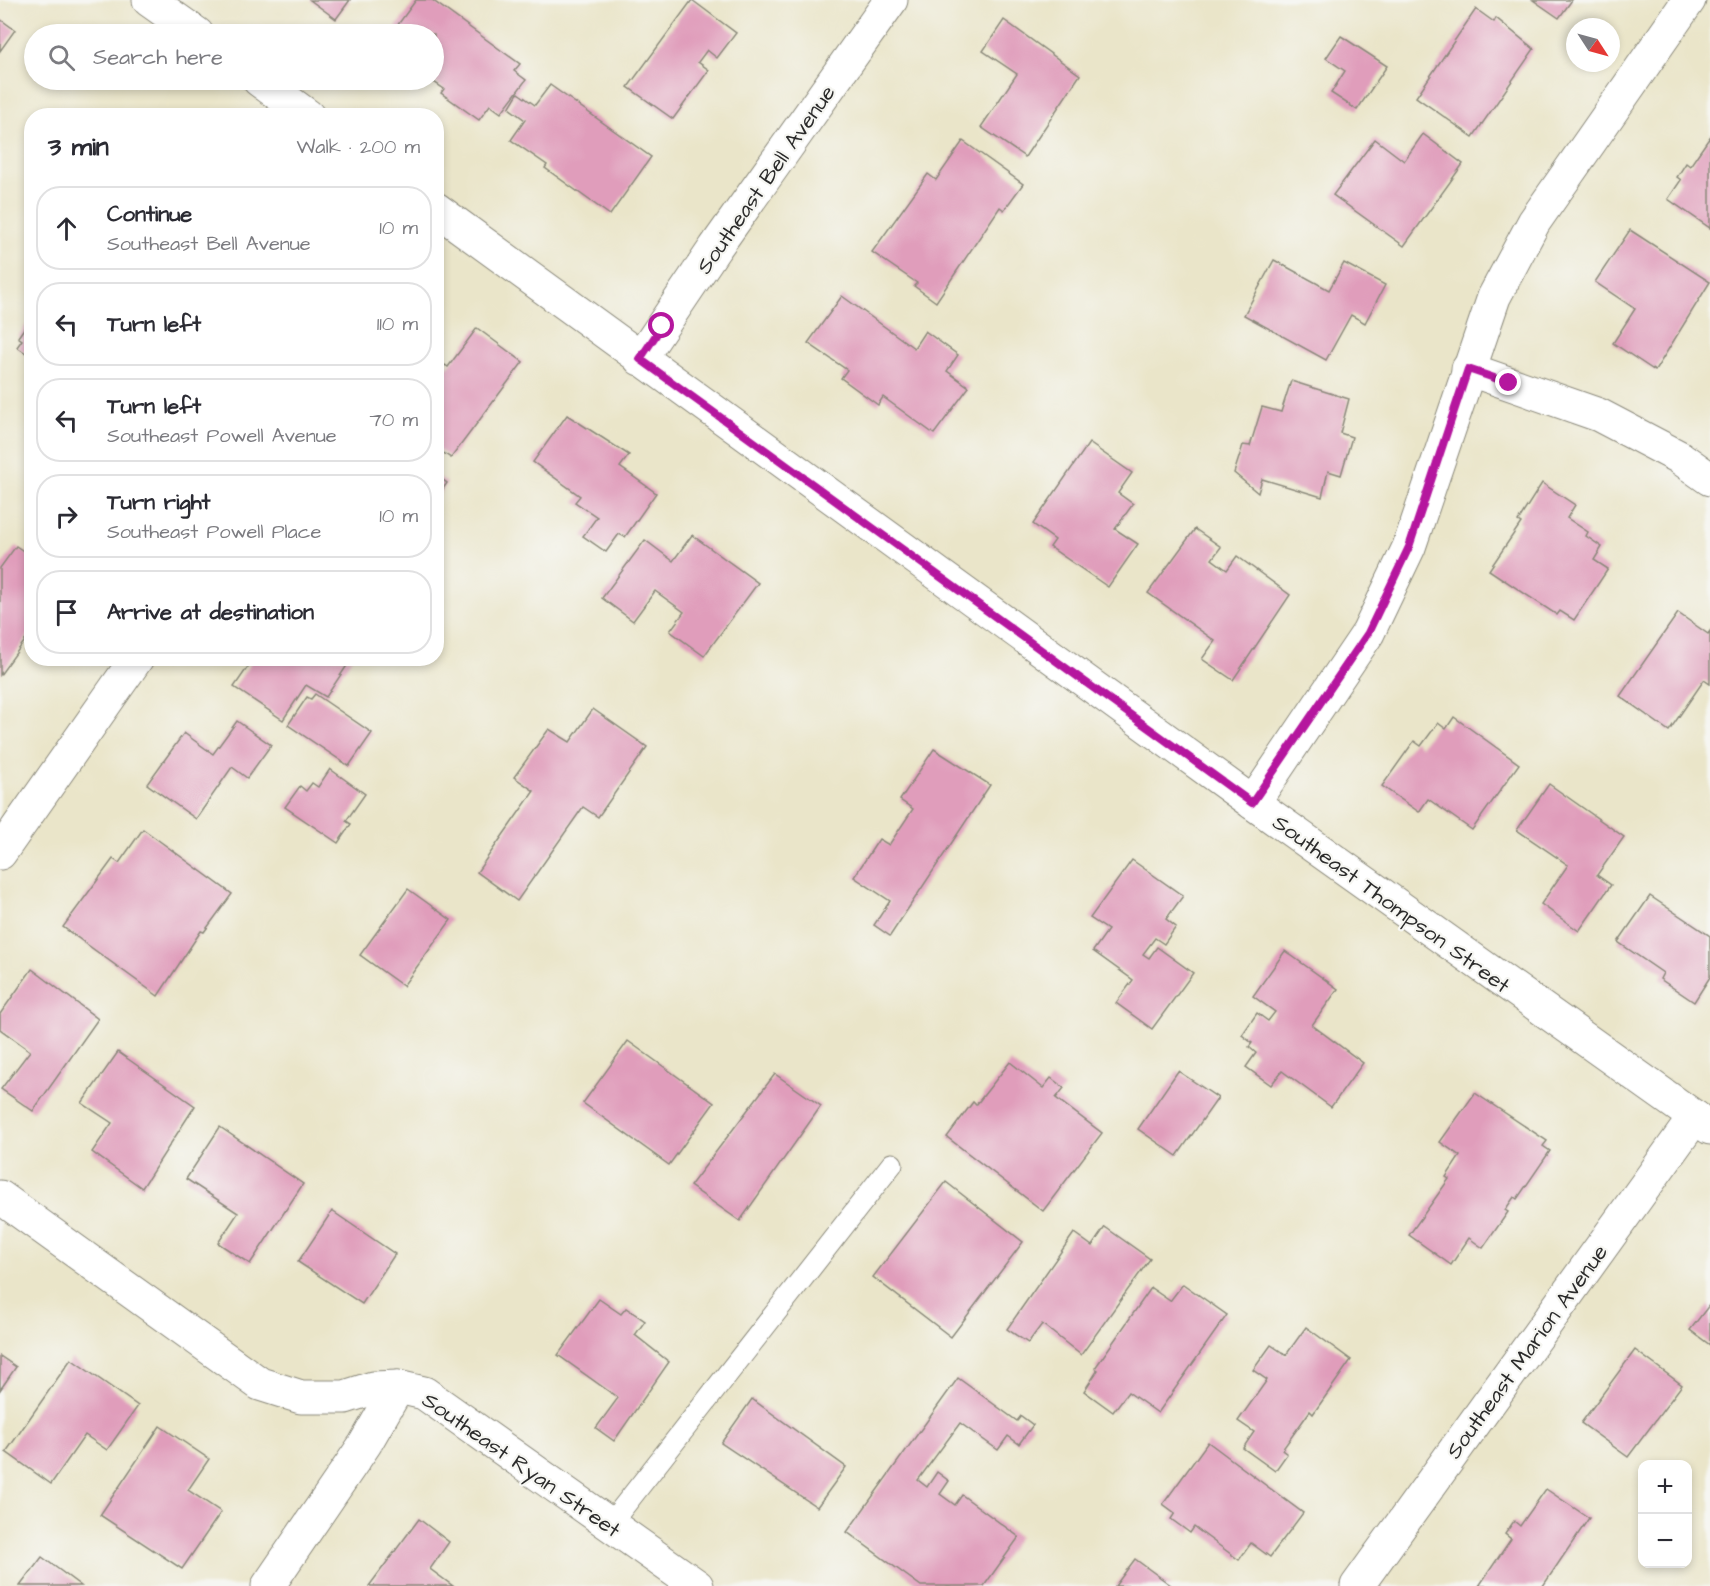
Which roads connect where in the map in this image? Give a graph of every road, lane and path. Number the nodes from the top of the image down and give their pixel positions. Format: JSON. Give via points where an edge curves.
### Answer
{"nodes":[{"id":1,"x":149,"y":0,"type":"edge"},
{"id":2,"x":891,"y":0,"type":"edge"},
{"id":3,"x":1689,"y":0,"type":"edge"},
{"id":4,"x":183,"y":24,"type":"edge"},
{"id":5,"x":273,"y":90,"type":"edge"},
{"id":6,"x":297,"y":108,"type":"edge"},
{"id":7,"x":444,"y":222,"type":"edge"},
{"id":8,"x":640,"y":359,"type":"junction"},
{"id":9,"x":1468,"y":369,"type":"junction"},
{"id":10,"x":1710,"y":479,"type":"edge"},
{"id":11,"x":131,"y":666,"type":"edge"},
{"id":12,"x":1252,"y":803,"type":"junction"},
{"id":13,"x":0,"y":853,"type":"edge"},
{"id":14,"x":1702,"y":1123,"type":"edge"},
{"id":15,"x":892,"y":1164,"type":"dead end"},
{"id":16,"x":0,"y":1197,"type":"edge"},
{"id":17,"x":398,"y":1387,"type":"junction"},
{"id":18,"x":610,"y":1524,"type":"junction"},
{"id":19,"x":268,"y":1586,"type":"edge"},
{"id":20,"x":697,"y":1586,"type":"edge"},
{"id":21,"x":1357,"y":1586,"type":"edge"}],
"edges":[{"from":1,"to":4,"type":"street"},
{"from":2,"to":8,"type":"street","name":"Southeast Bell Avenue"},
{"from":3,"to":9,"type":"street","via":[[1534,222],[1494,297]]},
{"from":5,"to":6,"type":"street"},
{"from":7,"to":8,"type":"street","name":"Southeast Thompson Street"},
{"from":8,"to":12,"type":"street","name":"Southeast Thompson Street"},
{"from":9,"to":10,"type":"street","via":[[1599,415],[1679,457]]},
{"from":9,"to":12,"type":"street","via":[[1409,547],[1368,633]]},
{"from":11,"to":13,"type":"street"},
{"from":12,"to":14,"type":"street","name":"Southeast Thompson Street"},
{"from":14,"to":21,"type":"street","name":"Southeast Marion Avenue"},
{"from":15,"to":18,"type":"lane"},
{"from":16,"to":17,"type":"street","name":"Southeast Ryan Street","via":[[260,1384],[301,1397],[345,1397],[373,1388]]},
{"from":17,"to":18,"type":"street","name":"Southeast Ryan Street","via":[[424,1393]]},
{"from":17,"to":19,"type":"street","via":[[365,1444]]},
{"from":18,"to":20,"type":"street","name":"Southeast Ryan Street"}]}
